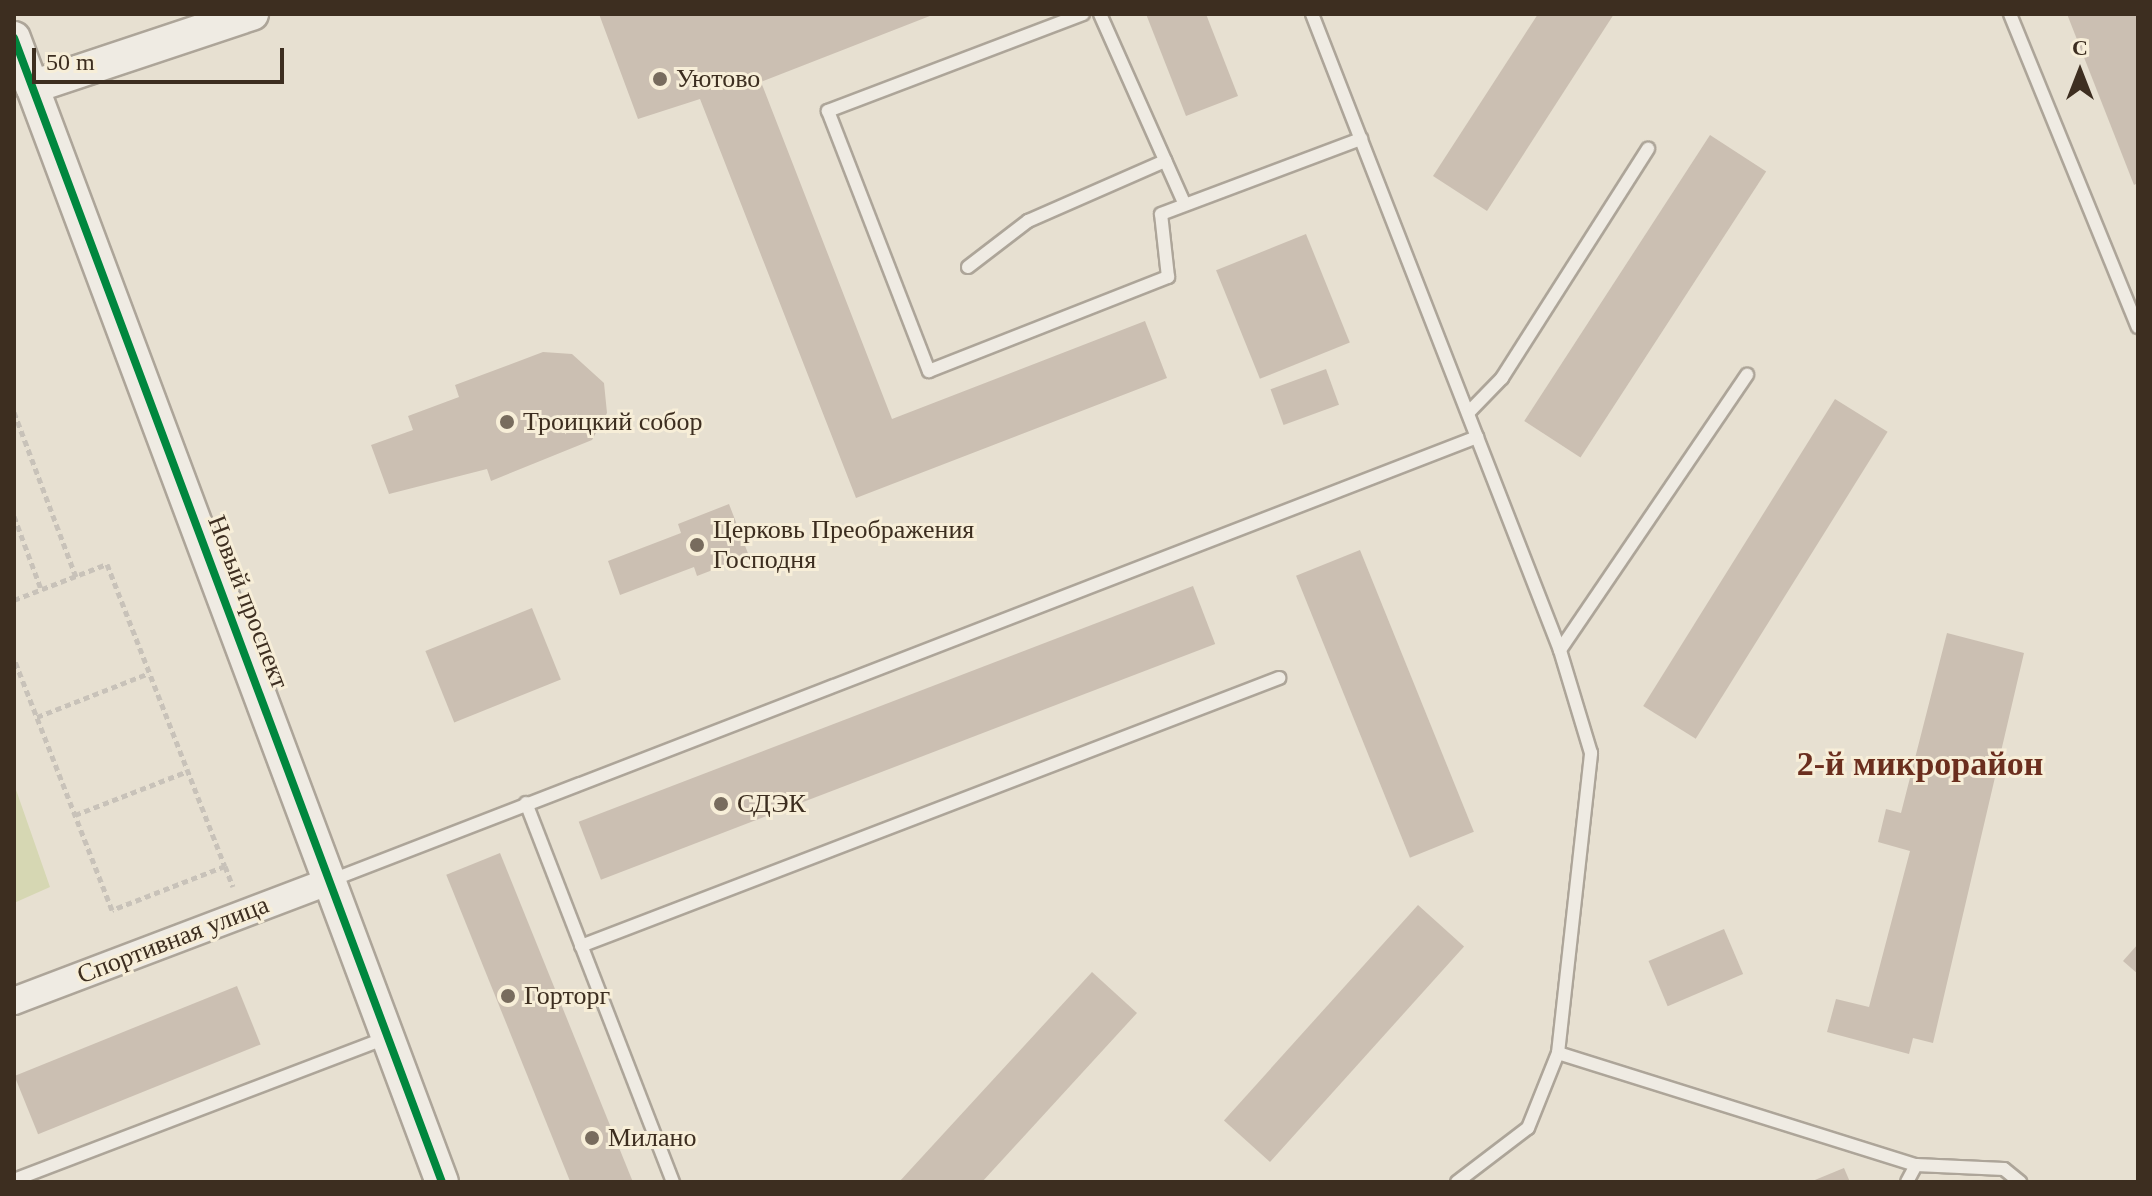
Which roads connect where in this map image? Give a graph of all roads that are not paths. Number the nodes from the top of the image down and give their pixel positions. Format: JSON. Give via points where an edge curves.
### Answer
{"nodes":[{"id":1,"x":252,"y":14,"type":"edge"},
{"id":2,"x":1083,"y":14,"type":"edge"},
{"id":3,"x":1100,"y":14,"type":"edge"},
{"id":4,"x":1312,"y":14,"type":"edge"},
{"id":5,"x":2010,"y":14,"type":"edge"},
{"id":6,"x":14,"y":38,"type":"edge"},
{"id":7,"x":32,"y":87,"type":"junction"},
{"id":8,"x":1361,"y":139,"type":"junction"},
{"id":9,"x":1648,"y":149,"type":"dead end"},
{"id":10,"x":1165,"y":161,"type":"junction"},
{"id":11,"x":1184,"y":203,"type":"junction"},
{"id":12,"x":968,"y":267,"type":"dead end"},
{"id":13,"x":2138,"y":327,"type":"edge"},
{"id":14,"x":1747,"y":375,"type":"dead end"},
{"id":15,"x":1468,"y":413,"type":"junction"},
{"id":16,"x":1477,"y":437,"type":"junction"},
{"id":17,"x":1560,"y":650,"type":"junction"},
{"id":18,"x":1279,"y":678,"type":"dead end"},
{"id":19,"x":526,"y":803,"type":"junction"},
{"id":20,"x":332,"y":880,"type":"junction"},
{"id":21,"x":581,"y":946,"type":"junction"},
{"id":22,"x":14,"y":1001,"type":"edge"},
{"id":23,"x":389,"y":1037,"type":"junction"},
{"id":24,"x":1558,"y":1053,"type":"junction"},
{"id":25,"x":1916,"y":1165,"type":"junction"},
{"id":26,"x":14,"y":1180,"type":"edge"},
{"id":27,"x":442,"y":1182,"type":"edge"},
{"id":28,"x":673,"y":1182,"type":"edge"},
{"id":29,"x":1457,"y":1182,"type":"edge"},
{"id":30,"x":1907,"y":1182,"type":"edge"},
{"id":31,"x":2020,"y":1182,"type":"edge"}],
"edges":[{"from":1,"to":7,"type":"street"},
{"from":2,"to":11,"type":"lane","via":[[828,111],[929,371],[1168,277],[1161,214]]},
{"from":3,"to":10,"type":"lane"},
{"from":4,"to":8,"type":"lane"},
{"from":5,"to":13,"type":"lane"},
{"from":6,"to":7,"type":"street","name":"Новый проспект"},
{"from":7,"to":20,"type":"street","name":"Новый проспект"},
{"from":8,"to":11,"type":"lane"},
{"from":8,"to":15,"type":"lane"},
{"from":9,"to":15,"type":"lane","via":[[1502,378]]},
{"from":10,"to":11,"type":"lane"},
{"from":10,"to":12,"type":"lane","via":[[1028,221]]},
{"from":14,"to":17,"type":"lane"},
{"from":15,"to":16,"type":"lane"},
{"from":16,"to":17,"type":"lane"},
{"from":16,"to":19,"type":"lane"},
{"from":17,"to":24,"type":"lane","via":[[1591,753]]},
{"from":18,"to":21,"type":"lane"},
{"from":19,"to":20,"type":"lane"},
{"from":19,"to":21,"type":"lane"},
{"from":20,"to":22,"type":"street","name":"Спортивная улица"},
{"from":20,"to":23,"type":"street","name":"Новый проспект"},
{"from":21,"to":28,"type":"lane"},
{"from":23,"to":26,"type":"lane"},
{"from":23,"to":27,"type":"street","name":"Новый проспект"},
{"from":24,"to":25,"type":"lane"},
{"from":24,"to":29,"type":"lane","via":[[1528,1128]]},
{"from":25,"to":30,"type":"lane"},
{"from":25,"to":31,"type":"lane","via":[[2004,1169]]}]}
